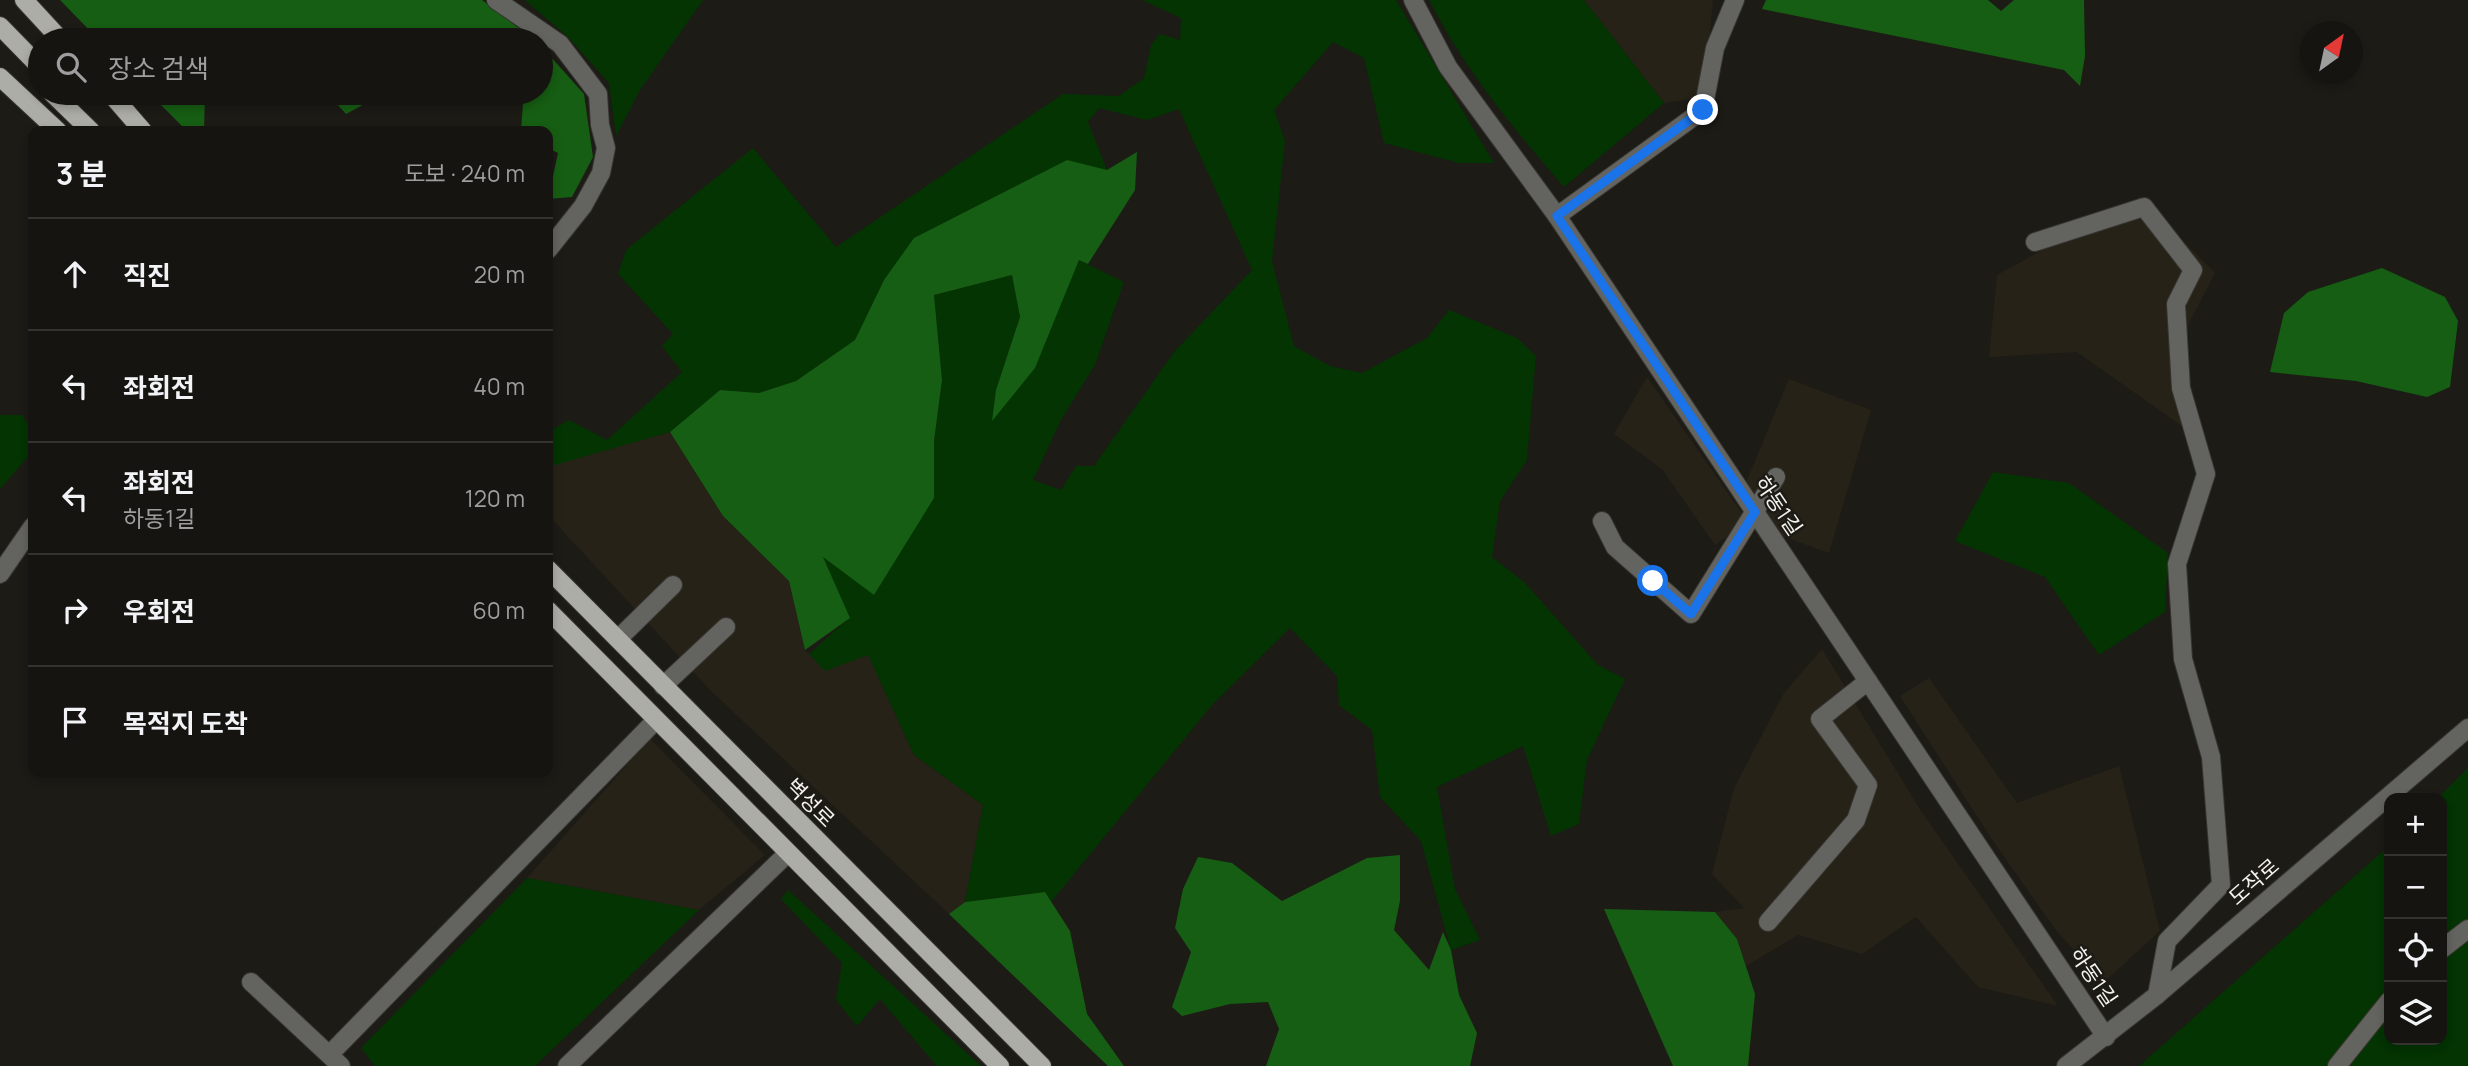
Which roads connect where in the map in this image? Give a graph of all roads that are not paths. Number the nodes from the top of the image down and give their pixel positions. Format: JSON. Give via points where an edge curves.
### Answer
{"nodes":[{"id":1,"x":24,"y":0,"type":"edge"},
{"id":2,"x":496,"y":0,"type":"edge"},
{"id":3,"x":1413,"y":0,"type":"edge"},
{"id":4,"x":1735,"y":0,"type":"edge"},
{"id":5,"x":0,"y":26,"type":"edge"},
{"id":6,"x":50,"y":28,"type":"edge"},
{"id":7,"x":537,"y":28,"type":"edge"},
{"id":8,"x":553,"y":39,"type":"edge"},
{"id":9,"x":0,"y":42,"type":"edge"},
{"id":10,"x":28,"y":55,"type":"edge"},
{"id":11,"x":28,"y":69,"type":"edge"},
{"id":12,"x":0,"y":77,"type":"edge"},
{"id":13,"x":28,"y":103,"type":"edge"},
{"id":14,"x":30,"y":105,"type":"edge"},
{"id":15,"x":64,"y":105,"type":"edge"},
{"id":16,"x":78,"y":105,"type":"edge"},
{"id":17,"x":120,"y":105,"type":"edge"},
{"id":18,"x":53,"y":126,"type":"edge"},
{"id":19,"x":86,"y":126,"type":"edge"},
{"id":20,"x":99,"y":126,"type":"edge"},
{"id":21,"x":139,"y":126,"type":"edge"},
{"id":22,"x":1557,"y":216,"type":"junction"},
{"id":23,"x":2035,"y":242,"type":"dead end"},
{"id":24,"x":553,"y":244,"type":"edge"},
{"id":25,"x":1776,"y":477,"type":"dead end"},
{"id":26,"x":1755,"y":512,"type":"junction"},
{"id":27,"x":1602,"y":521,"type":"dead end"},
{"id":28,"x":28,"y":533,"type":"edge"},
{"id":29,"x":0,"y":574,"type":"edge"},
{"id":30,"x":553,"y":574,"type":"edge"},
{"id":31,"x":673,"y":585,"type":"dead end"},
{"id":32,"x":553,"y":615,"type":"edge"},
{"id":33,"x":726,"y":627,"type":"dead end"},
{"id":34,"x":618,"y":639,"type":"junction"},
{"id":35,"x":1868,"y":681,"type":"junction"},
{"id":36,"x":663,"y":686,"type":"junction"},
{"id":37,"x":656,"y":720,"type":"junction"},
{"id":38,"x":2468,"y":729,"type":"edge"},
{"id":39,"x":788,"y":853,"type":"junction"},
{"id":40,"x":1769,"y":922,"type":"dead end"},
{"id":41,"x":2468,"y":929,"type":"edge"},
{"id":42,"x":2447,"y":945,"type":"edge"},
{"id":43,"x":251,"y":982,"type":"dead end"},
{"id":44,"x":2157,"y":995,"type":"junction"},
{"id":45,"x":2384,"y":1007,"type":"edge"},
{"id":46,"x":2106,"y":1037,"type":"junction"},
{"id":47,"x":335,"y":1060,"type":"edge"},
{"id":48,"x":567,"y":1066,"type":"edge"},
{"id":49,"x":1000,"y":1066,"type":"edge"},
{"id":50,"x":1042,"y":1066,"type":"edge"},
{"id":51,"x":2066,"y":1066,"type":"edge"},
{"id":52,"x":2337,"y":1066,"type":"edge"}],
"edges":[{"from":1,"to":6,"type":"main road"},
{"from":2,"to":7,"type":"street"},
{"from":3,"to":22,"type":"street","name":"하동1길","via":[[1448,67]]},
{"from":4,"to":22,"type":"street","via":[[1715,48],[1703,110]]},
{"from":5,"to":10,"type":"main road"},
{"from":8,"to":24,"type":"street","via":[[598,94],[606,148],[601,173],[583,206]]},
{"from":9,"to":11,"type":"main road"},
{"from":12,"to":13,"type":"main road"},
{"from":14,"to":18,"type":"main road"},
{"from":15,"to":19,"type":"main road"},
{"from":16,"to":20,"type":"main road"},
{"from":17,"to":21,"type":"main road"},
{"from":22,"to":26,"type":"street","name":"하동1길"},
{"from":23,"to":44,"type":"street","via":[[2144,207],[2193,270],[2176,304],[2181,376],[2206,474],[2177,564],[2183,659],[2211,757],[2221,885],[2167,941]]},
{"from":25,"to":26,"type":"street"},
{"from":26,"to":27,"type":"street","via":[[1691,614],[1615,547]]},
{"from":26,"to":35,"type":"street","name":"하동1길"},
{"from":28,"to":29,"type":"street"},
{"from":30,"to":34,"type":"main road","name":"벽성로"},
{"from":31,"to":34,"type":"street"},
{"from":32,"to":37,"type":"main road"},
{"from":33,"to":36,"type":"street"},
{"from":34,"to":36,"type":"main road","name":"벽성로"},
{"from":35,"to":40,"type":"street","via":[[1819,719],[1868,785],[1856,820]]},
{"from":35,"to":46,"type":"street","name":"하동1길"},
{"from":36,"to":50,"type":"main road","name":"벽성로"},
{"from":37,"to":39,"type":"main road"},
{"from":37,"to":47,"type":"street"},
{"from":38,"to":44,"type":"street","name":"도작로"},
{"from":39,"to":48,"type":"street"},
{"from":39,"to":49,"type":"main road"},
{"from":41,"to":42,"type":"street"},
{"from":43,"to":47,"type":"street"},
{"from":44,"to":46,"type":"street","name":"도작로"},
{"from":45,"to":52,"type":"street"},
{"from":46,"to":51,"type":"street","name":"도작로"}]}
